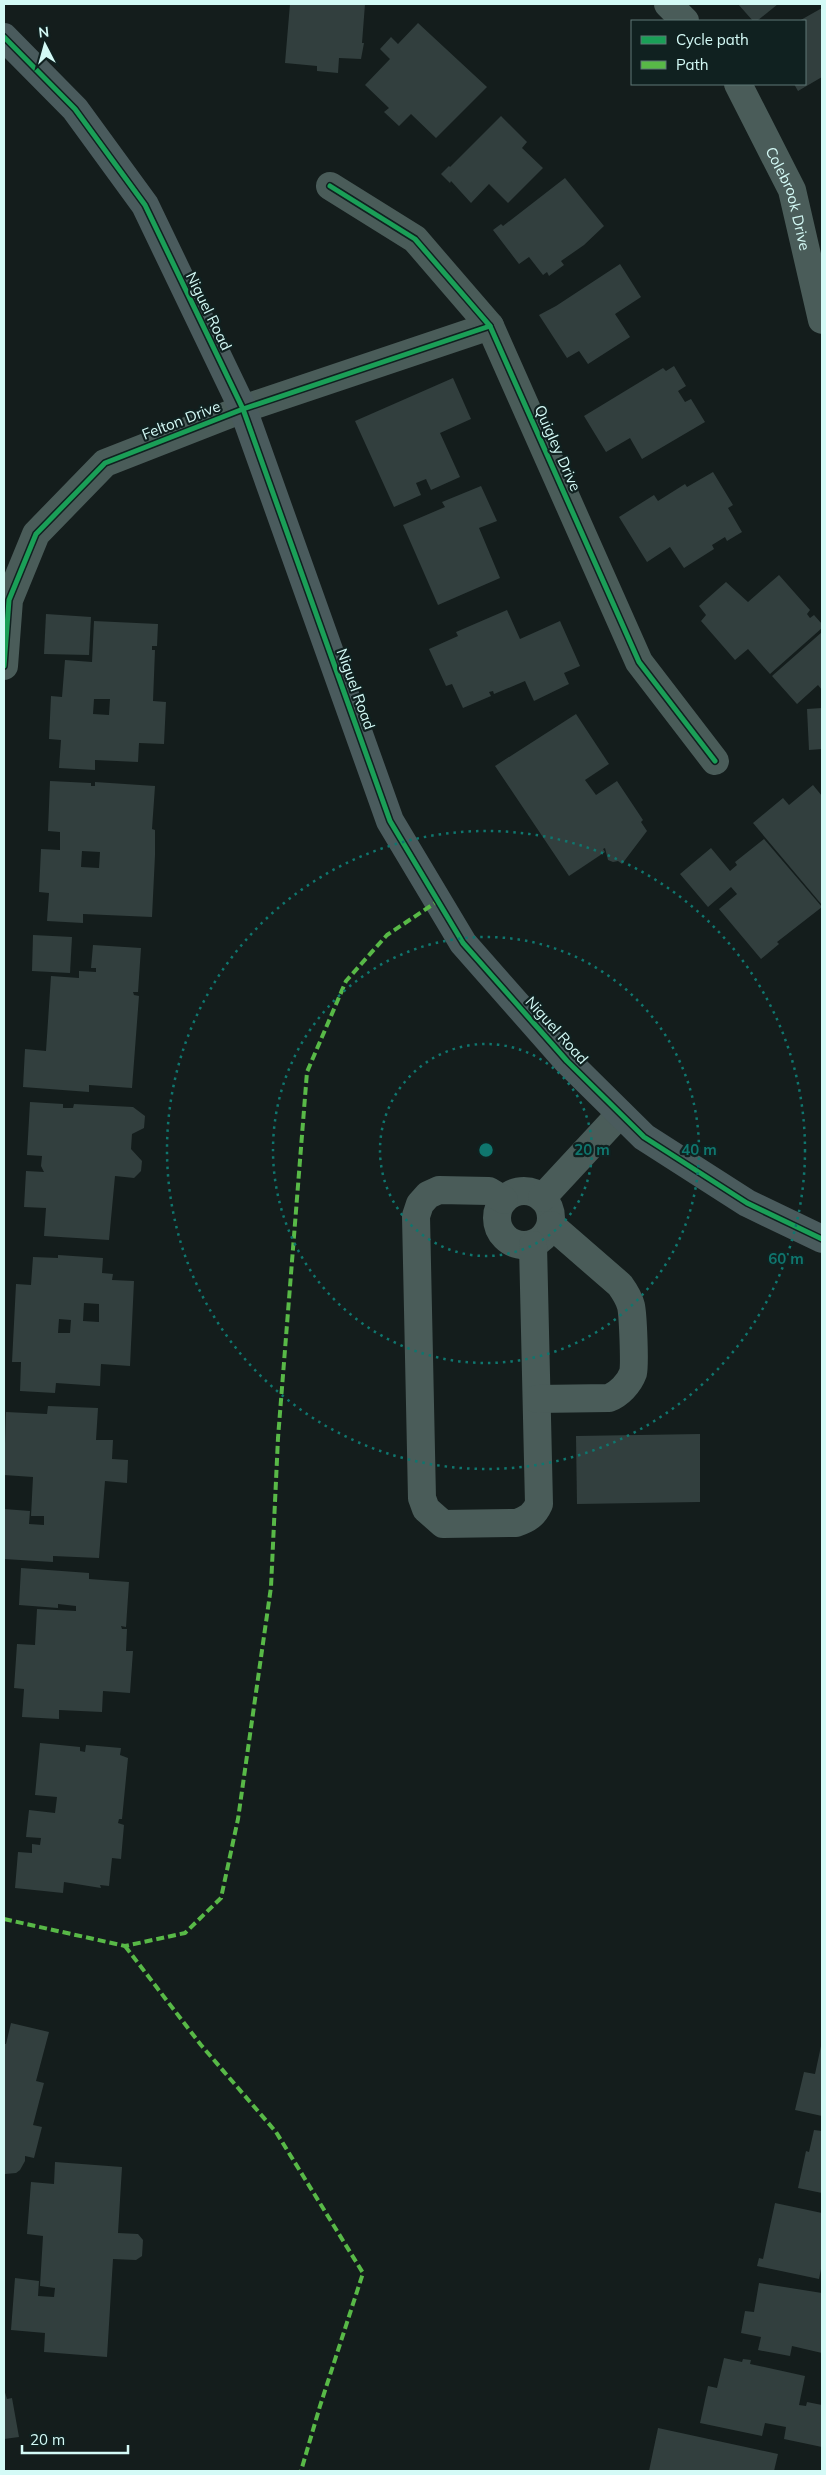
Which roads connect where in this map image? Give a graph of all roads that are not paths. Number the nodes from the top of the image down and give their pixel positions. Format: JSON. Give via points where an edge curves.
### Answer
{"nodes":[{"id":1,"x":668,"y":4,"type":"edge"},
{"id":2,"x":684,"y":20,"type":"edge"},
{"id":3,"x":4,"y":37,"type":"edge"},
{"id":4,"x":739,"y":85,"type":"edge"},
{"id":5,"x":330,"y":186,"type":"dead end"},
{"id":6,"x":822,"y":320,"type":"edge"},
{"id":7,"x":490,"y":326,"type":"junction"},
{"id":8,"x":243,"y":409,"type":"junction"},
{"id":9,"x":4,"y":666,"type":"edge"},
{"id":10,"x":715,"y":761,"type":"dead end"},
{"id":11,"x":620,"y":1114,"type":"junction"},
{"id":12,"x":542,"y":1198,"type":"junction"},
{"id":13,"x":504,"y":1200,"type":"junction"},
{"id":14,"x":551,"y":1225,"type":"junction"},
{"id":15,"x":822,"y":1239,"type":"edge"},
{"id":16,"x":533,"y":1245,"type":"junction"},
{"id":17,"x":537,"y":1399,"type":"junction"}],
"edges":[{"from":1,"to":2,"type":"street"},
{"from":3,"to":8,"type":"main road","name":"Niguel Road","via":[[75,109],[144,205]]},
{"from":4,"to":6,"type":"street","name":"Colebrook Drive","via":[[792,190]]},
{"from":5,"to":7,"type":"street","name":"Quigley Drive","via":[[415,239]]},
{"from":7,"to":8,"type":"street","name":"Felton Drive"},
{"from":7,"to":10,"type":"street","name":"Quigley Drive","via":[[639,662]]},
{"from":8,"to":9,"type":"street","name":"Felton Drive","via":[[105,463],[36,534],[9,600]]},
{"from":8,"to":11,"type":"main road","name":"Niguel Road","via":[[390,821],[463,943],[567,1061]]},
{"from":11,"to":12,"type":"street"},
{"from":11,"to":15,"type":"main road","name":"Niguel Road","via":[[644,1137],[747,1203]]},
{"from":12,"to":13,"type":"street","via":[[528,1191],[519,1191]]},
{"from":12,"to":14,"type":"street","via":[[549,1207]]},
{"from":13,"to":16,"type":"street","via":[[496,1216],[501,1233],[515,1244]]},
{"from":13,"to":17,"type":"street","via":[[489,1190],[439,1190],[420,1204],[416,1216],[422,1498],[426,1510],[435,1519],[443,1524],[516,1523],[535,1513],[539,1504]]},
{"from":14,"to":16,"type":"street","via":[[547,1234]]},
{"from":14,"to":17,"type":"street","via":[[627,1295],[631,1307],[634,1371],[629,1382],[609,1398]]},
{"from":16,"to":17,"type":"street"}]}
